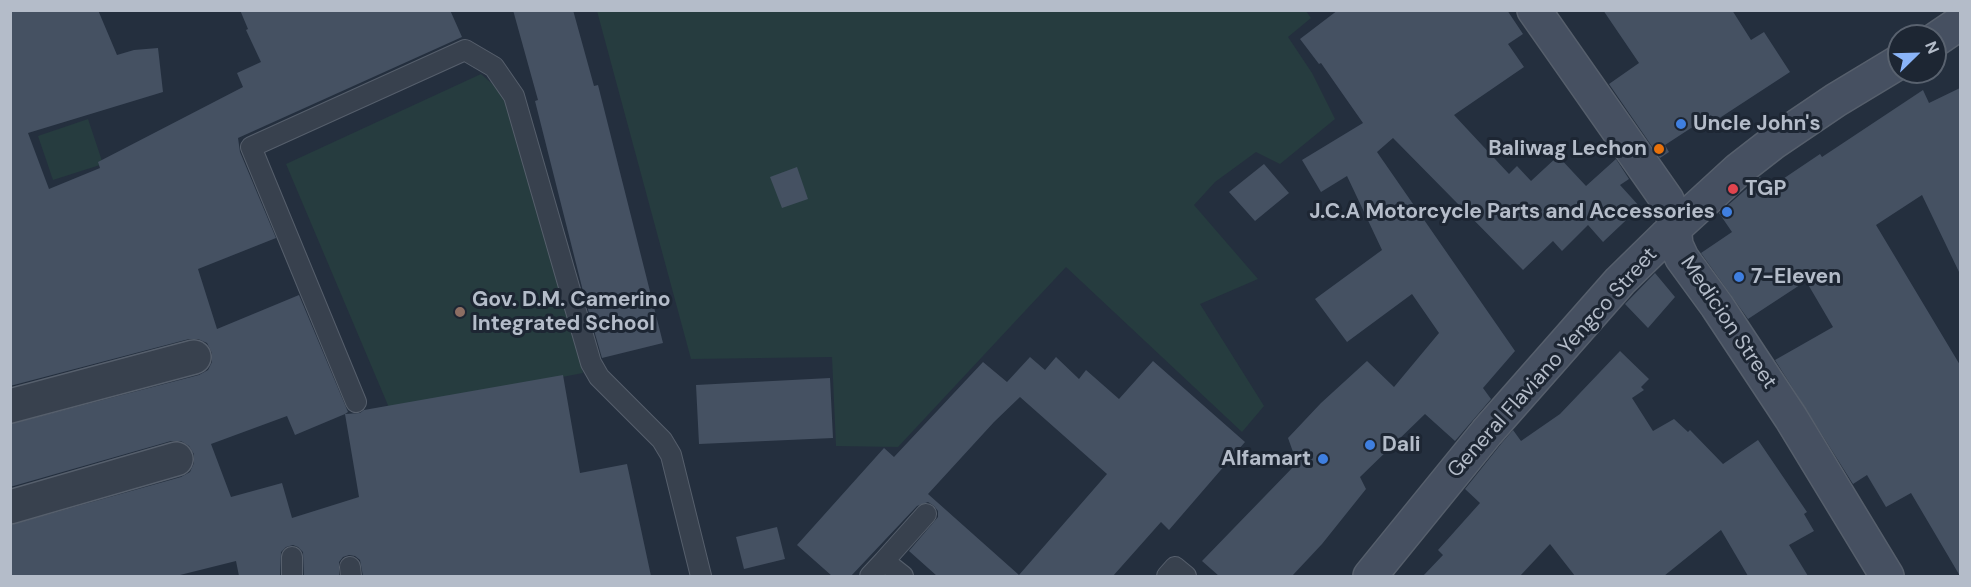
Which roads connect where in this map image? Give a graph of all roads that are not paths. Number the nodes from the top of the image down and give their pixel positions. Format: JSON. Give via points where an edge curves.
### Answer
{"nodes":[{"id":1,"x":1534,"y":10,"type":"edge"},
{"id":2,"x":1960,"y":23,"type":"edge"},
{"id":3,"x":1947,"y":31,"type":"edge"},
{"id":4,"x":1887,"y":69,"type":"edge"},
{"id":5,"x":1673,"y":229,"type":"junction"},
{"id":6,"x":194,"y":357,"type":"dead end"},
{"id":7,"x":356,"y":402,"type":"dead end"},
{"id":8,"x":10,"y":406,"type":"edge"},
{"id":9,"x":176,"y":459,"type":"dead end"},
{"id":10,"x":10,"y":507,"type":"edge"},
{"id":11,"x":926,"y":514,"type":"dead end"},
{"id":12,"x":884,"y":561,"type":"junction"},
{"id":13,"x":701,"y":576,"type":"edge"},
{"id":14,"x":870,"y":576,"type":"edge"},
{"id":15,"x":903,"y":576,"type":"edge"},
{"id":16,"x":1167,"y":576,"type":"edge"},
{"id":17,"x":1186,"y":576,"type":"edge"},
{"id":18,"x":1370,"y":576,"type":"edge"},
{"id":19,"x":1887,"y":576,"type":"edge"}],
"edges":[{"from":1,"to":5,"type":"main road","name":"Medicion Street","via":[[1667,200]]},
{"from":2,"to":3,"type":"main road"},
{"from":4,"to":5,"type":"main road","name":"General Flaviano Yengco Street","via":[[1765,149]]},
{"from":5,"to":18,"type":"main road","name":"General Flaviano Yengco Street","via":[[1620,281],[1487,432]]},
{"from":5,"to":19,"type":"main road","name":"Medicion Street","via":[[1682,258],[1791,418]]},
{"from":6,"to":8,"type":"street"},
{"from":7,"to":13,"type":"lane","via":[[251,147],[465,50],[494,67],[514,96],[591,363],[599,377],[662,440],[671,455]]},
{"from":9,"to":10,"type":"street"},
{"from":11,"to":12,"type":"lane"},
{"from":12,"to":14,"type":"lane"},
{"from":12,"to":15,"type":"lane"},
{"from":16,"to":17,"type":"lane","via":[[1175,567]]}]}
